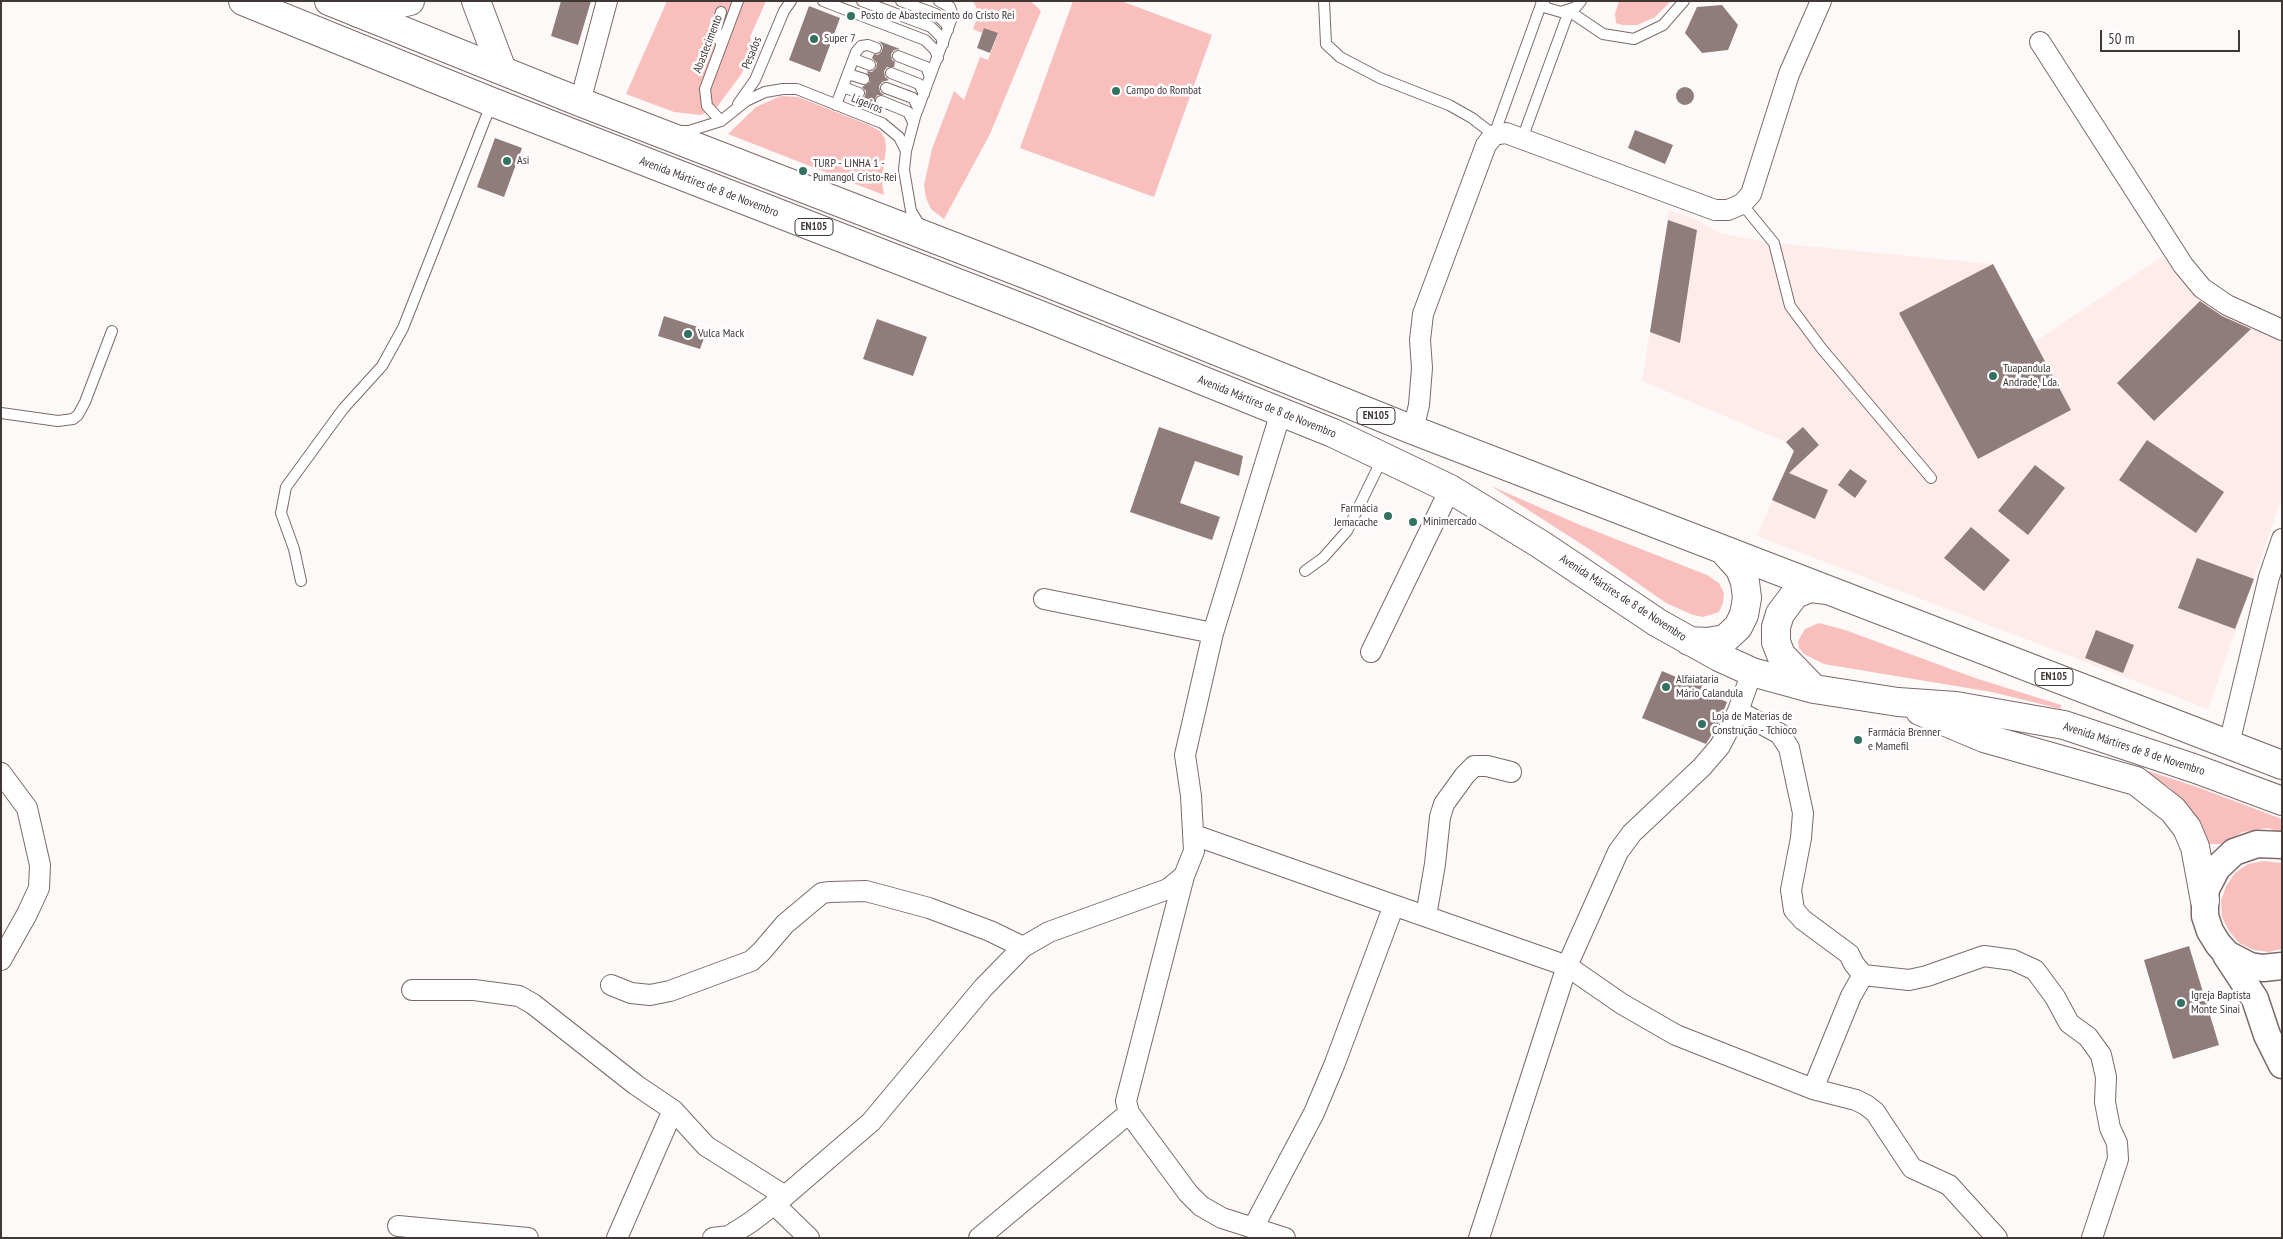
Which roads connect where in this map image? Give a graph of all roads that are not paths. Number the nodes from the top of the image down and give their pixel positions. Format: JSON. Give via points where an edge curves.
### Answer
{"nodes":[{"id":1,"x":243,"y":1,"type":"edge"},
{"id":2,"x":329,"y":1,"type":"edge"},
{"id":3,"x":410,"y":1,"type":"edge"},
{"id":4,"x":476,"y":1,"type":"edge"},
{"id":5,"x":607,"y":1,"type":"edge"},
{"id":6,"x":738,"y":1,"type":"edge"},
{"id":7,"x":823,"y":1,"type":"edge"},
{"id":8,"x":862,"y":1,"type":"edge"},
{"id":9,"x":901,"y":1,"type":"edge"},
{"id":10,"x":939,"y":1,"type":"edge"},
{"id":11,"x":1324,"y":1,"type":"edge"},
{"id":12,"x":1581,"y":1,"type":"edge"},
{"id":13,"x":1684,"y":1,"type":"edge"},
{"id":14,"x":1821,"y":1,"type":"edge"},
{"id":15,"x":788,"y":2,"type":"edge"},
{"id":16,"x":1542,"y":2,"type":"edge"},
{"id":17,"x":1569,"y":11,"type":"junction"},
{"id":18,"x":721,"y":12,"type":"dead end"},
{"id":19,"x":358,"y":13,"type":"junction"},
{"id":20,"x":948,"y":30,"type":"junction"},
{"id":21,"x":2040,"y":42,"type":"dead end"},
{"id":22,"x":721,"y":44,"type":"junction"},
{"id":23,"x":943,"y":44,"type":"junction"},
{"id":24,"x":938,"y":58,"type":"junction"},
{"id":25,"x":851,"y":68,"type":"junction"},
{"id":26,"x":502,"y":70,"type":"junction"},
{"id":27,"x":868,"y":70,"type":"junction"},
{"id":28,"x":890,"y":78,"type":"junction"},
{"id":29,"x":922,"y":99,"type":"junction"},
{"id":30,"x":492,"y":102,"type":"junction"},
{"id":31,"x":580,"y":102,"type":"junction"},
{"id":32,"x":836,"y":105,"type":"junction"},
{"id":33,"x":732,"y":112,"type":"junction"},
{"id":34,"x":720,"y":121,"type":"junction"},
{"id":35,"x":659,"y":133,"type":"junction"},
{"id":36,"x":1494,"y":135,"type":"junction"},
{"id":37,"x":1522,"y":139,"type":"junction"},
{"id":38,"x":906,"y":151,"type":"junction"},
{"id":39,"x":1742,"y":204,"type":"junction"},
{"id":40,"x":926,"y":236,"type":"junction"},
{"id":41,"x":2282,"y":330,"type":"edge"},
{"id":42,"x":112,"y":331,"type":"dead end"},
{"id":43,"x":1282,"y":412,"type":"junction"},
{"id":44,"x":1,"y":413,"type":"edge"},
{"id":45,"x":1413,"y":430,"type":"junction"},
{"id":46,"x":1383,"y":456,"type":"junction"},
{"id":47,"x":1932,"y":478,"type":"dead end"},
{"id":48,"x":1450,"y":489,"type":"junction"},
{"id":49,"x":2282,"y":539,"type":"edge"},
{"id":50,"x":1724,"y":551,"type":"junction"},
{"id":51,"x":1305,"y":571,"type":"dead end"},
{"id":52,"x":2275,"y":580,"type":"edge"},
{"id":53,"x":300,"y":581,"type":"dead end"},
{"id":54,"x":1827,"y":590,"type":"junction"},
{"id":55,"x":1044,"y":599,"type":"dead end"},
{"id":56,"x":1213,"y":633,"type":"junction"},
{"id":57,"x":1689,"y":641,"type":"junction"},
{"id":58,"x":1371,"y":652,"type":"dead end"},
{"id":59,"x":1752,"y":672,"type":"junction"},
{"id":60,"x":1814,"y":689,"type":"junction"},
{"id":61,"x":1898,"y":702,"type":"junction"},
{"id":62,"x":1738,"y":711,"type":"junction"},
{"id":63,"x":2229,"y":744,"type":"junction"},
{"id":64,"x":2282,"y":765,"type":"edge"},
{"id":65,"x":1511,"y":772,"type":"dead end"},
{"id":66,"x":1,"y":773,"type":"edge"},
{"id":67,"x":2282,"y":801,"type":"edge"},
{"id":68,"x":1194,"y":835,"type":"junction"},
{"id":69,"x":2282,"y":845,"type":"edge"},
{"id":70,"x":1184,"y":876,"type":"junction"},
{"id":71,"x":2205,"y":901,"type":"junction"},
{"id":72,"x":1394,"y":905,"type":"junction"},
{"id":73,"x":1426,"y":916,"type":"junction"},
{"id":74,"x":2218,"y":944,"type":"junction"},
{"id":75,"x":1023,"y":947,"type":"junction"},
{"id":76,"x":1,"y":960,"type":"edge"},
{"id":77,"x":1567,"y":966,"type":"junction"},
{"id":78,"x":2282,"y":966,"type":"edge"},
{"id":79,"x":1863,"y":975,"type":"junction"},
{"id":80,"x":610,"y":985,"type":"dead end"},
{"id":81,"x":412,"y":990,"type":"dead end"},
{"id":82,"x":2282,"y":1065,"type":"edge"},
{"id":83,"x":1813,"y":1089,"type":"junction"},
{"id":84,"x":673,"y":1110,"type":"junction"},
{"id":85,"x":1129,"y":1114,"type":"junction"},
{"id":86,"x":780,"y":1200,"type":"junction"},
{"id":87,"x":398,"y":1226,"type":"dead end"},
{"id":88,"x":1253,"y":1228,"type":"junction"},
{"id":89,"x":528,"y":1238,"type":"edge"},
{"id":90,"x":617,"y":1238,"type":"edge"},
{"id":91,"x":712,"y":1238,"type":"edge"},
{"id":92,"x":809,"y":1238,"type":"edge"},
{"id":93,"x":979,"y":1238,"type":"edge"},
{"id":94,"x":1285,"y":1238,"type":"edge"},
{"id":95,"x":1479,"y":1238,"type":"edge"},
{"id":96,"x":1997,"y":1238,"type":"edge"},
{"id":97,"x":2092,"y":1238,"type":"edge"}],
"edges":[{"from":1,"to":30,"type":"main road","name":"Avenida Mártires de 8 de Novembro","number":"EN105"},
{"from":2,"to":19,"type":"main road","number":"EN105"},
{"from":3,"to":19,"type":"main road"},
{"from":4,"to":26,"type":"main road"},
{"from":5,"to":31,"type":"street"},
{"from":6,"to":22,"type":"lane","name":"Abastecimento"},
{"from":7,"to":24,"type":"lane","via":[[925,40]]},
{"from":8,"to":23,"type":"lane","via":[[931,27]]},
{"from":9,"to":20,"type":"lane","via":[[936,14]]},
{"from":10,"to":20,"type":"lane","via":[[950,7],[953,15]]},
{"from":11,"to":36,"type":"lane","via":[[1326,44],[1340,57],[1380,78],[1448,105]]},
{"from":12,"to":17,"type":"lane"},
{"from":13,"to":17,"type":"lane","via":[[1663,25],[1634,39],[1604,34]]},
{"from":14,"to":39,"type":"street","via":[[1789,74],[1751,194]]},
{"from":15,"to":33,"type":"lane","name":"Pesados","via":[[755,80]]},
{"from":16,"to":17,"type":"lane","via":[[1554,11]]},
{"from":16,"to":36,"type":"lane"},
{"from":17,"to":37,"type":"lane"},
{"from":18,"to":22,"type":"lane","via":[[716,30]]},
{"from":19,"to":26,"type":"main road","number":"EN105"},
{"from":20,"to":23,"type":"lane"},
{"from":21,"to":41,"type":"street","via":[[2183,265],[2202,288],[2227,305]]},
{"from":22,"to":34,"type":"lane","name":"Abastecimento","via":[[705,89],[708,106]]},
{"from":23,"to":24,"type":"lane"},
{"from":24,"to":29,"type":"lane"},
{"from":25,"to":27,"type":"lane"},
{"from":25,"to":27,"type":"lane","name":"Ligeiros"},
{"from":25,"to":27,"type":"lane","name":"Ligeiros"},
{"from":25,"to":27,"type":"lane","via":[[868,45]]},
{"from":25,"to":32,"type":"lane","name":"Ligeiros"},
{"from":26,"to":31,"type":"main road","number":"EN105"},
{"from":28,"to":29,"type":"lane","name":"Ligeiros","via":[[913,98]]},
{"from":28,"to":29,"type":"lane","via":[[919,84]]},
{"from":28,"to":29,"type":"lane","name":"Ligeiros","via":[[908,112]]},
{"from":28,"to":29,"type":"lane","via":[[926,67]]},
{"from":29,"to":38,"type":"lane"},
{"from":30,"to":43,"type":"main road","name":"Avenida Mártires de 8 de Novembro","number":"EN105"},
{"from":30,"to":53,"type":"lane","via":[[403,328],[382,366],[343,409],[286,487],[281,513],[294,549]]},
{"from":31,"to":35,"type":"main road","number":"EN105"},
{"from":32,"to":33,"type":"lane","name":"Ligeiros","via":[[797,89],[783,89],[765,92]]},
{"from":32,"to":38,"type":"lane","name":"Ligeiros","via":[[882,123],[898,137]]},
{"from":33,"to":34,"type":"lane"},
{"from":34,"to":35,"type":"lane","via":[[689,130]]},
{"from":35,"to":40,"type":"main road","number":"EN105"},
{"from":36,"to":37,"type":"street","via":[[1506,133]]},
{"from":36,"to":45,"type":"street","via":[[1486,145],[1423,314],[1419,405]]},
{"from":37,"to":39,"type":"street","via":[[1716,210],[1728,210]]},
{"from":38,"to":40,"type":"lane","via":[[904,170],[911,211]]},
{"from":39,"to":47,"type":"lane","via":[[1774,243],[1790,306],[1822,349]]},
{"from":40,"to":45,"type":"main road","number":"EN105"},
{"from":42,"to":44,"type":"lane","via":[[85,402],[73,419],[58,421]]},
{"from":43,"to":46,"type":"main road","name":"Avenida Mártires de 8 de Novembro","number":"EN105"},
{"from":43,"to":56,"type":"street"},
{"from":45,"to":50,"type":"main road","number":"EN105"},
{"from":46,"to":48,"type":"main road","name":"Avenida Mártires de 8 de Novembro","number":"EN105"},
{"from":46,"to":51,"type":"lane","via":[[1347,531],[1323,558]]},
{"from":48,"to":57,"type":"main road","name":"Avenida Mártires de 8 de Novembro","number":"EN105"},
{"from":48,"to":58,"type":"street"},
{"from":49,"to":52,"type":"street"},
{"from":50,"to":54,"type":"main road","number":"EN105"},
{"from":50,"to":57,"type":"main road","via":[[1740,569],[1745,582],[1744,615],[1738,627],[1725,639]]},
{"from":52,"to":63,"type":"street"},
{"from":54,"to":60,"type":"main road","via":[[1810,588],[1795,594],[1780,614],[1776,627],[1776,642],[1781,655]]},
{"from":54,"to":63,"type":"main road","number":"EN105"},
{"from":55,"to":56,"type":"street"},
{"from":56,"to":68,"type":"street","via":[[1185,755]]},
{"from":57,"to":59,"type":"main road","name":"Avenida Mártires de 8 de Novembro","number":"EN105"},
{"from":59,"to":60,"type":"main road","name":"Avenida Mártires de 8 de Novembro","number":"EN105"},
{"from":59,"to":62,"type":"street"},
{"from":60,"to":61,"type":"main road","name":"Avenida Mártires de 8 de Novembro","number":"EN105"},
{"from":61,"to":67,"type":"main road","name":"Avenida Mártires de 8 de Novembro","number":"EN105","via":[[1956,706],[2064,726]]},
{"from":61,"to":71,"type":"main road","via":[[1984,738],[2136,781],[2173,810],[2187,828],[2195,847]]},
{"from":62,"to":77,"type":"street","via":[[1720,746],[1632,833],[1618,852]]},
{"from":62,"to":79,"type":"street","via":[[1780,734],[1789,748],[1803,813],[1791,890],[1794,910],[1849,954]]},
{"from":63,"to":64,"type":"main road","number":"EN105"},
{"from":65,"to":73,"type":"street","via":[[1474,766],[1444,804],[1438,825]]},
{"from":66,"to":76,"type":"street","via":[[27,808],[40,865],[39,888]]},
{"from":68,"to":70,"type":"street","via":[[1194,852]]},
{"from":68,"to":72,"type":"street"},
{"from":69,"to":71,"type":"street","via":[[2256,844],[2234,852],[2217,868],[2206,889]]},
{"from":70,"to":75,"type":"street","via":[[1168,889],[1049,932]]},
{"from":70,"to":85,"type":"street","via":[[1130,1082],[1126,1101]]},
{"from":71,"to":74,"type":"street","via":[[2205,916]]},
{"from":72,"to":73,"type":"street"},
{"from":72,"to":88,"type":"street","via":[[1314,1113]]},
{"from":73,"to":77,"type":"street"},
{"from":74,"to":78,"type":"street","via":[[2238,961],[2250,966]]},
{"from":74,"to":82,"type":"street","via":[[2255,999]]},
{"from":75,"to":80,"type":"street","via":[[929,908],[866,891],[830,892],[822,893],[785,924],[751,962],[650,995],[630,994]]},
{"from":75,"to":86,"type":"street","via":[[983,988],[871,1122]]},
{"from":77,"to":83,"type":"street","via":[[1622,1004],[1676,1035]]},
{"from":77,"to":95,"type":"street"},
{"from":79,"to":83,"type":"street","via":[[1851,996]]},
{"from":79,"to":97,"type":"street","via":[[1910,980],[1984,956],[2013,960],[2035,970],[2056,997],[2070,1023],[2088,1037],[2101,1056],[2106,1077],[2105,1102],[2110,1128],[2117,1143],[2118,1159]]},
{"from":81,"to":84,"type":"street","via":[[474,990],[519,996]]},
{"from":83,"to":96,"type":"street","via":[[1856,1100],[1875,1112],[1912,1168],[1949,1184]]},
{"from":84,"to":86,"type":"street","via":[[706,1146]]},
{"from":84,"to":90,"type":"street"},
{"from":85,"to":88,"type":"street","via":[[1201,1206],[1222,1218]]},
{"from":85,"to":93,"type":"street"},
{"from":86,"to":91,"type":"street","via":[[729,1236]]},
{"from":86,"to":92,"type":"street"},
{"from":87,"to":89,"type":"street"},
{"from":88,"to":94,"type":"street"}]}
